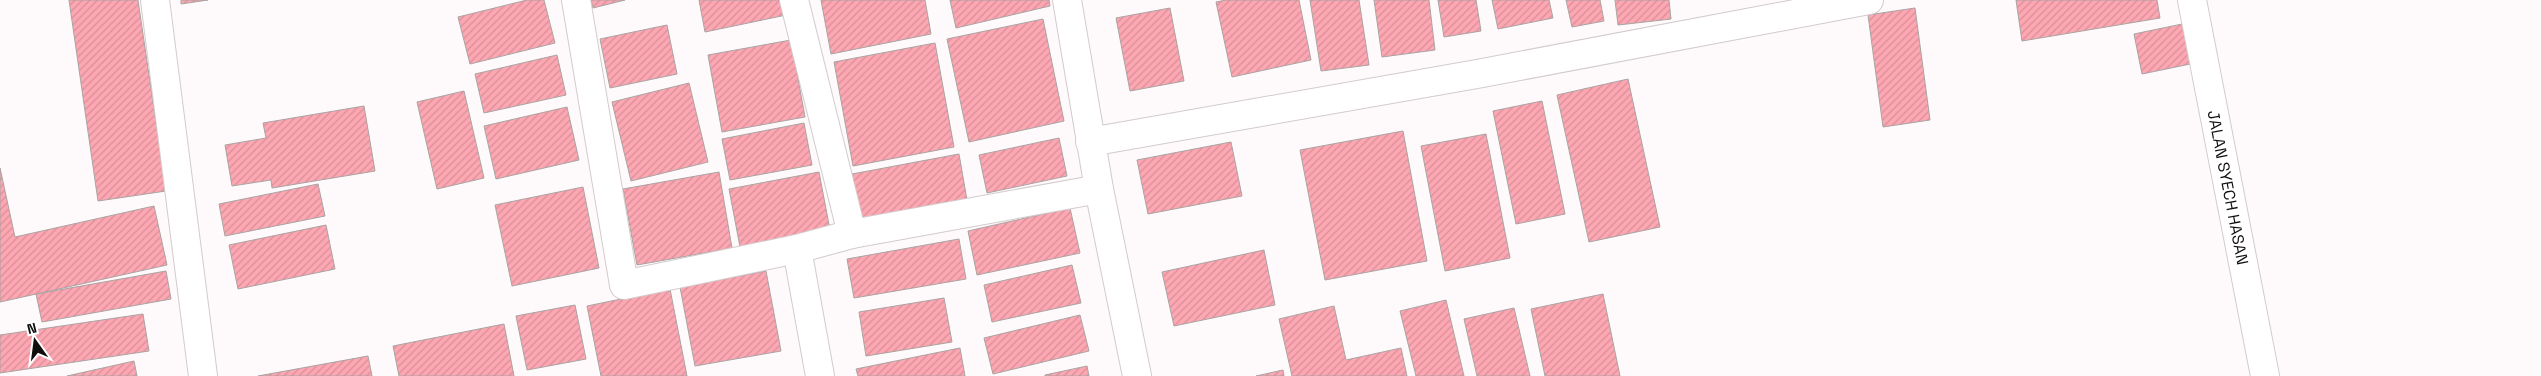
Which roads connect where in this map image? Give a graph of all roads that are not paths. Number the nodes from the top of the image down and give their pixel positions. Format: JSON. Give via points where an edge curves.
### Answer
{"nodes":[{"id":1,"x":155,"y":0,"type":"edge"},
{"id":2,"x":576,"y":0,"type":"edge"},
{"id":3,"x":794,"y":0,"type":"edge"},
{"id":4,"x":1068,"y":0,"type":"edge"},
{"id":5,"x":1869,"y":0,"type":"edge"},
{"id":6,"x":2192,"y":0,"type":"edge"},
{"id":7,"x":1090,"y":142,"type":"junction"},
{"id":8,"x":1099,"y":189,"type":"junction"},
{"id":9,"x":852,"y":234,"type":"junction"},
{"id":10,"x":797,"y":249,"type":"junction"},
{"id":11,"x":203,"y":376,"type":"edge"},
{"id":12,"x":820,"y":376,"type":"edge"},
{"id":13,"x":1137,"y":376,"type":"edge"},
{"id":14,"x":2265,"y":376,"type":"edge"}],
"edges":[{"from":1,"to":11,"type":"street"},
{"from":2,"to":10,"type":"street","via":[[624,285]]},
{"from":3,"to":9,"type":"street"},
{"from":4,"to":7,"type":"street"},
{"from":5,"to":7,"type":"street","via":[[1477,74]]},
{"from":6,"to":14,"type":"street","name":"JALAN SYECH HASAN"},
{"from":7,"to":8,"type":"street"},
{"from":8,"to":9,"type":"street"},
{"from":8,"to":13,"type":"street"},
{"from":9,"to":10,"type":"street"},
{"from":10,"to":12,"type":"street"}]}
